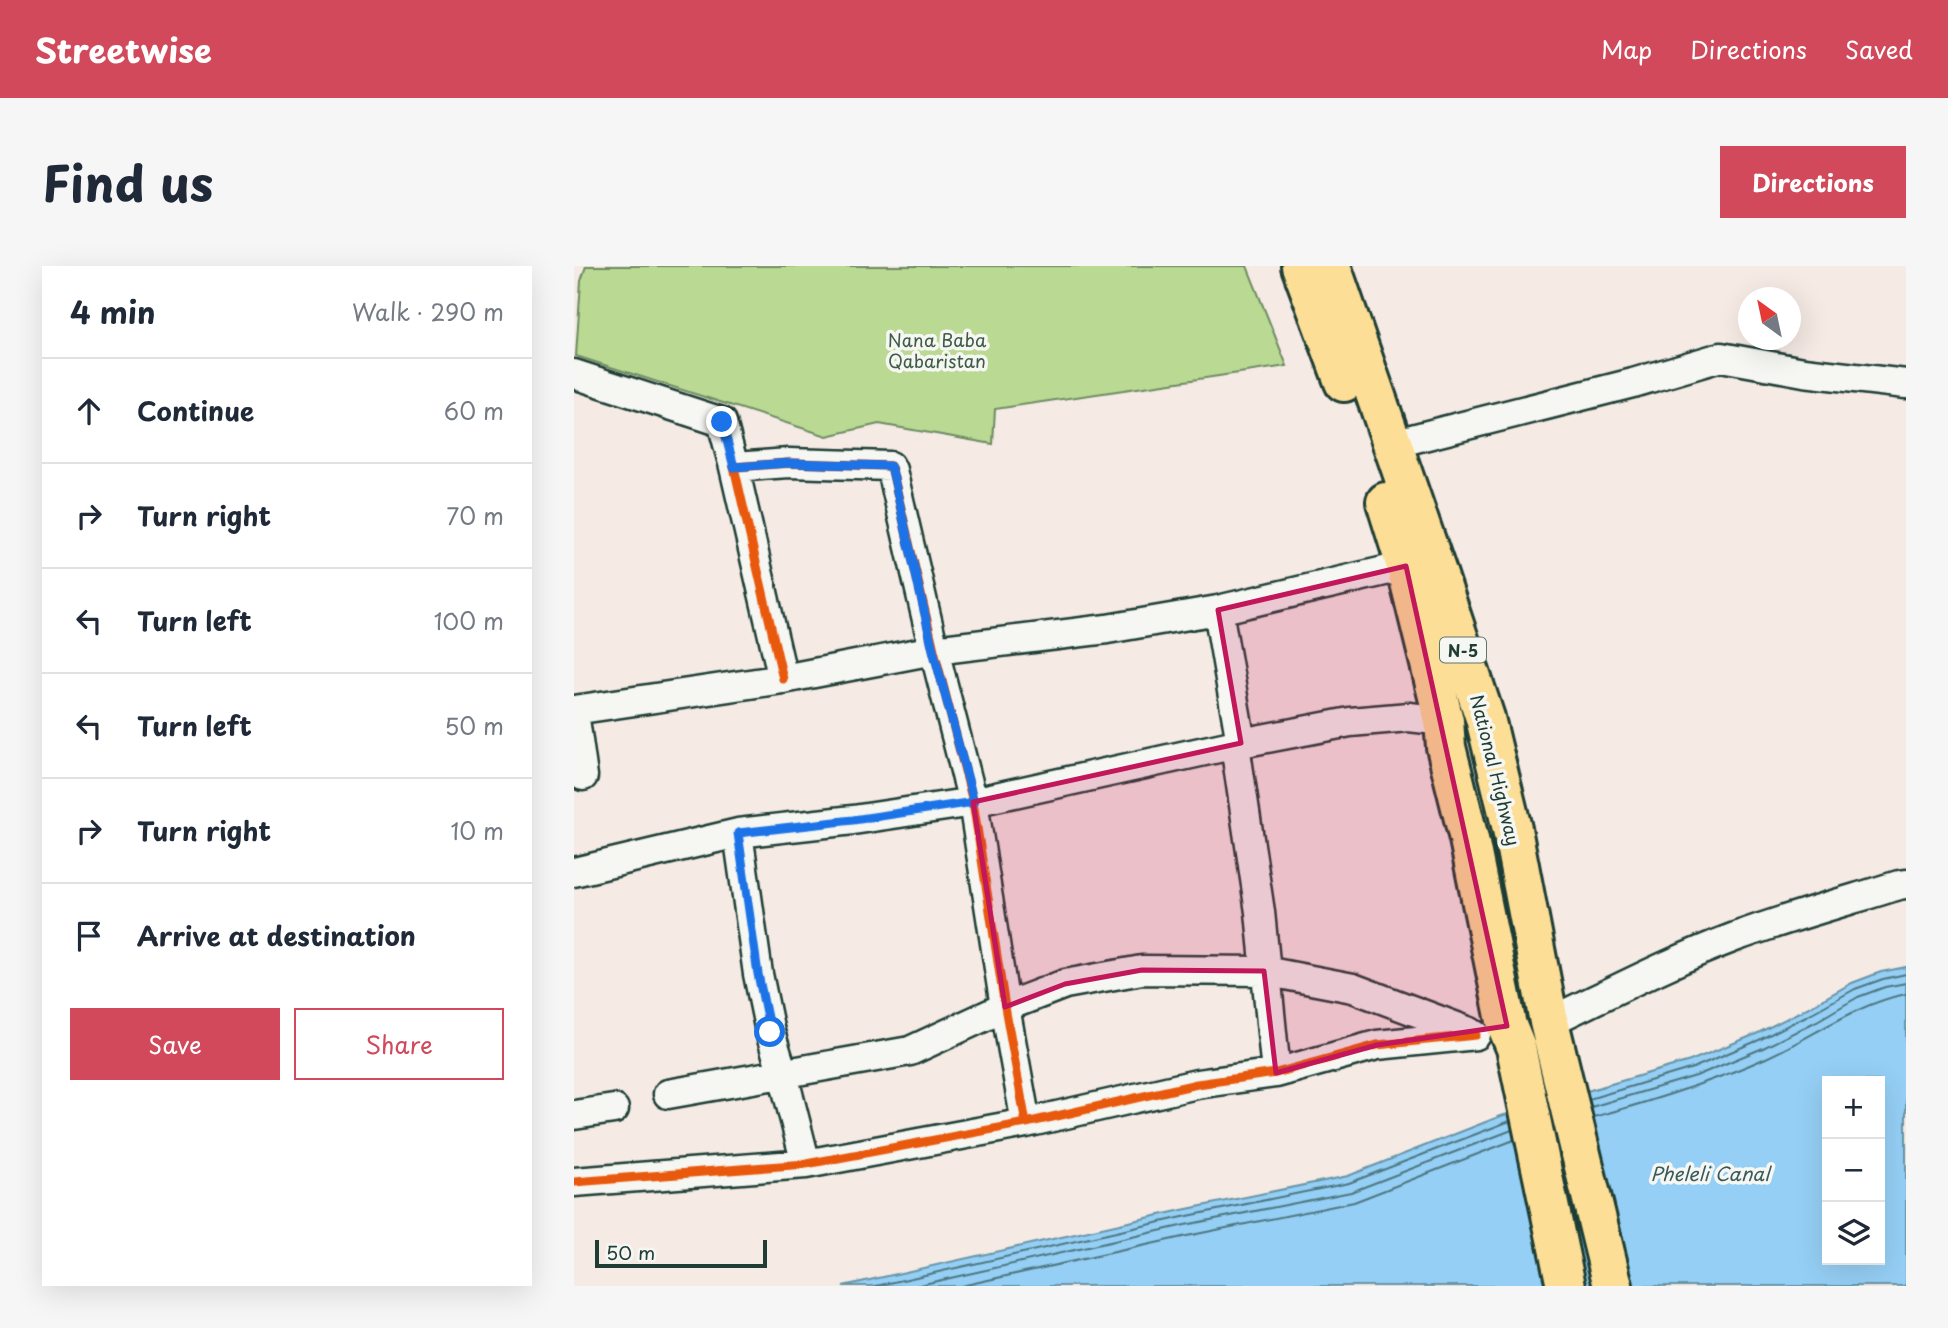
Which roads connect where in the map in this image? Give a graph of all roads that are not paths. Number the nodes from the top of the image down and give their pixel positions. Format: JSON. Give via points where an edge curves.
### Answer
{"nodes":[{"id":1,"x":1301,"y":266,"type":"edge"},
{"id":2,"x":1331,"y":266,"type":"edge"},
{"id":3,"x":574,"y":374,"type":"edge"},
{"id":4,"x":1906,"y":384,"type":"edge"},
{"id":5,"x":1392,"y":444,"type":"junction"},
{"id":6,"x":734,"y":467,"type":"junction"},
{"id":7,"x":1406,"y":566,"type":"junction"},
{"id":8,"x":1218,"y":610,"type":"junction"},
{"id":9,"x":933,"y":650,"type":"junction"},
{"id":10,"x":783,"y":679,"type":"junction"},
{"id":11,"x":574,"y":711,"type":"edge"},
{"id":12,"x":1445,"y":734,"type":"junction"},
{"id":13,"x":1491,"y":742,"type":"junction"},
{"id":14,"x":1238,"y":744,"type":"junction"},
{"id":15,"x":583,"y":776,"type":"dead end"},
{"id":16,"x":974,"y":802,"type":"junction"},
{"id":17,"x":738,"y":833,"type":"junction"},
{"id":18,"x":574,"y":872,"type":"edge"},
{"id":19,"x":1903,"y":882,"type":"edge"},
{"id":20,"x":1264,"y":971,"type":"junction"},
{"id":21,"x":1005,"y":1007,"type":"junction"},
{"id":22,"x":1552,"y":1034,"type":"junction"},
{"id":23,"x":1500,"y":1036,"type":"junction"},
{"id":24,"x":1276,"y":1073,"type":"junction"},
{"id":25,"x":783,"y":1074,"type":"junction"},
{"id":26,"x":668,"y":1094,"type":"dead end"},
{"id":27,"x":614,"y":1110,"type":"dead end"},
{"id":28,"x":574,"y":1115,"type":"edge"},
{"id":29,"x":1026,"y":1123,"type":"junction"},
{"id":30,"x":806,"y":1164,"type":"junction"},
{"id":31,"x":575,"y":1182,"type":"edge"},
{"id":32,"x":1566,"y":1286,"type":"edge"},
{"id":33,"x":1614,"y":1286,"type":"edge"}],
"edges":[{"from":1,"to":7,"type":"highway","number":"N-5","via":[[1366,441]]},
{"from":2,"to":5,"type":"highway","name":"National Highway","number":"N-5"},
{"from":3,"to":6,"type":"street","via":[[722,422]]},
{"from":4,"to":5,"type":"street","via":[[1721,357]]},
{"from":5,"to":13,"type":"highway","name":"National Highway","number":"N-5"},
{"from":6,"to":9,"type":"street","via":[[789,463],[890,466]]},
{"from":6,"to":10,"type":"street"},
{"from":7,"to":8,"type":"street"},
{"from":7,"to":12,"type":"highway","number":"N-5"},
{"from":8,"to":9,"type":"street"},
{"from":8,"to":14,"type":"street"},
{"from":9,"to":10,"type":"street"},
{"from":9,"to":16,"type":"street"},
{"from":10,"to":11,"type":"street"},
{"from":11,"to":15,"type":"street"},
{"from":12,"to":13,"type":"highway"},
{"from":12,"to":14,"type":"street","via":[[1409,717],[1350,722]]},
{"from":12,"to":23,"type":"highway","number":"N-5","via":[[1469,839]]},
{"from":13,"to":22,"type":"highway","name":"National Highway","number":"N-5"},
{"from":14,"to":16,"type":"street"},
{"from":14,"to":20,"type":"street"},
{"from":16,"to":17,"type":"street"},
{"from":16,"to":21,"type":"street"},
{"from":17,"to":18,"type":"street"},
{"from":17,"to":25,"type":"street","via":[[758,974]]},
{"from":19,"to":22,"type":"street","via":[[1733,938],[1659,970]]},
{"from":20,"to":21,"type":"street","via":[[1142,970],[1065,984]]},
{"from":20,"to":23,"type":"street","via":[[1353,988]]},
{"from":20,"to":24,"type":"street"},
{"from":21,"to":25,"type":"street","via":[[910,1051]]},
{"from":21,"to":29,"type":"street"},
{"from":22,"to":33,"type":"highway","name":"National Highway","number":"N-5"},
{"from":23,"to":24,"type":"street","via":[[1377,1045]]},
{"from":23,"to":32,"type":"highway","number":"N-5"},
{"from":24,"to":29,"type":"street","via":[[1196,1084]]},
{"from":25,"to":26,"type":"street"},
{"from":25,"to":30,"type":"street"},
{"from":27,"to":28,"type":"street"},
{"from":29,"to":30,"type":"street"},
{"from":30,"to":31,"type":"street"}]}
